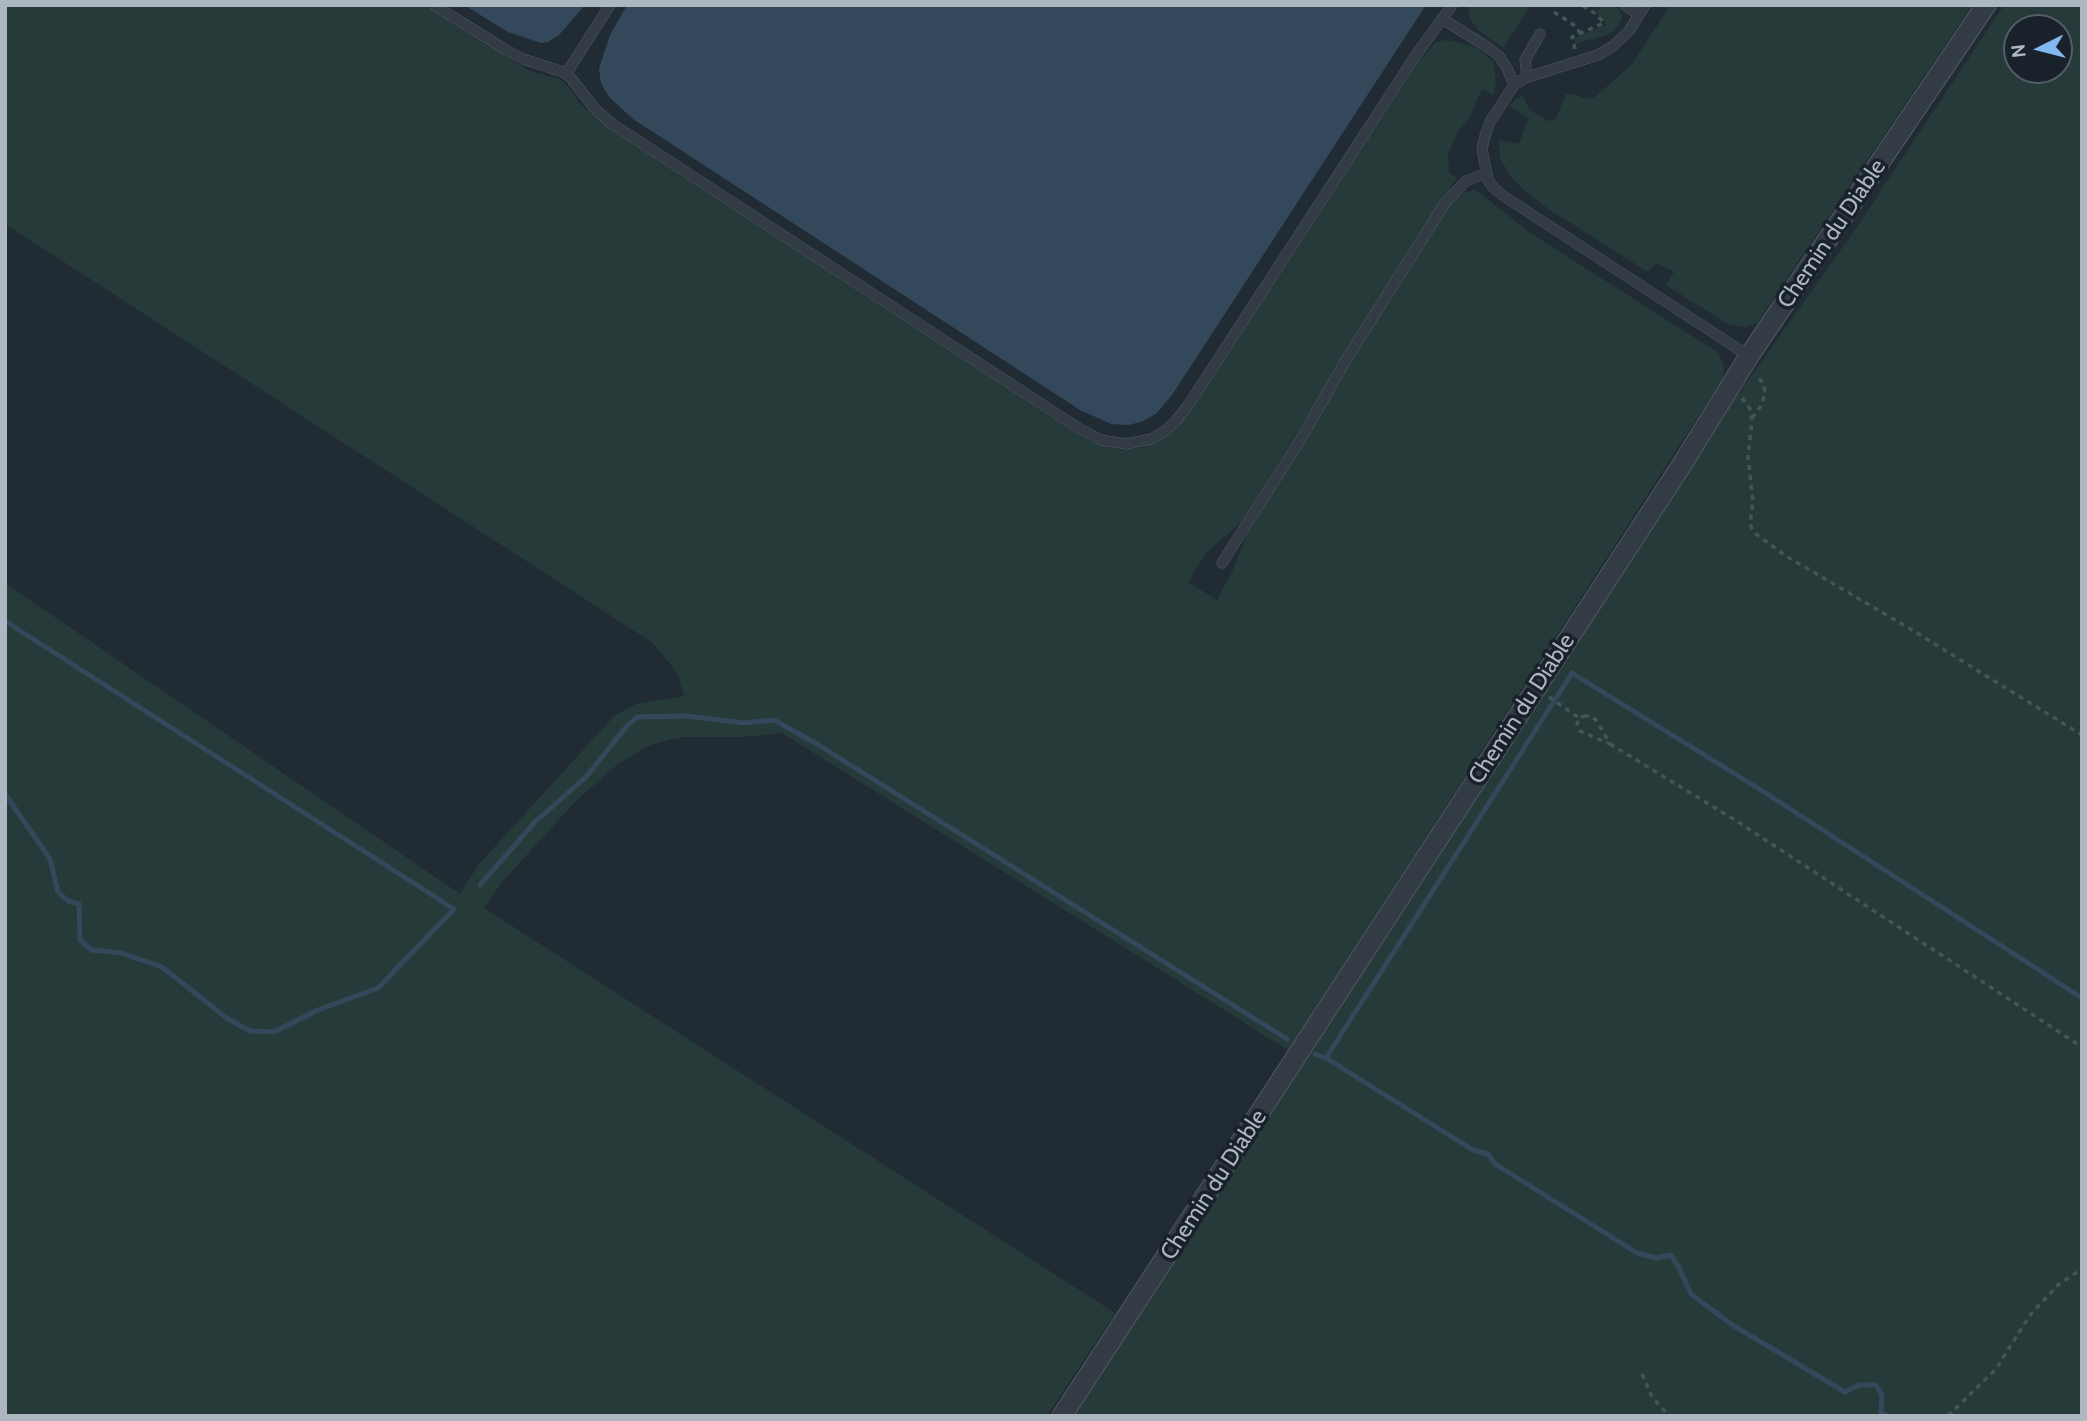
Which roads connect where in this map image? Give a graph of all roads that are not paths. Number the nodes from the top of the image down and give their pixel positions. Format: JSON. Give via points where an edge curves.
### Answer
{"nodes":[{"id":1,"x":433,"y":5,"type":"edge"},
{"id":2,"x":610,"y":5,"type":"edge"},
{"id":3,"x":1452,"y":5,"type":"edge"},
{"id":4,"x":1625,"y":5,"type":"edge"},
{"id":5,"x":1986,"y":5,"type":"edge"},
{"id":6,"x":1642,"y":10,"type":"edge"},
{"id":7,"x":1442,"y":19,"type":"junction"},
{"id":8,"x":1540,"y":34,"type":"dead end"},
{"id":9,"x":566,"y":74,"type":"junction"},
{"id":10,"x":1527,"y":77,"type":"junction"},
{"id":11,"x":1514,"y":85,"type":"junction"},
{"id":12,"x":1486,"y":173,"type":"junction"},
{"id":13,"x":1747,"y":361,"type":"junction"},
{"id":14,"x":1222,"y":563,"type":"dead end"},
{"id":15,"x":1062,"y":1416,"type":"edge"}],
"edges":[{"from":1,"to":9,"type":"lane","via":[[523,59]]},
{"from":2,"to":9,"type":"lane"},
{"from":3,"to":7,"type":"lane"},
{"from":4,"to":6,"type":"lane"},
{"from":5,"to":13,"type":"street","name":"Chemin du Diable"},
{"from":6,"to":10,"type":"lane","via":[[1629,31],[1598,55]]},
{"from":7,"to":9,"type":"lane","via":[[1189,404],[1165,431],[1126,444],[1101,440],[1080,429],[611,123]]},
{"from":7,"to":11,"type":"lane","via":[[1499,56]]},
{"from":8,"to":10,"type":"lane","via":[[1525,60]]},
{"from":10,"to":11,"type":"lane"},
{"from":11,"to":12,"type":"lane","via":[[1485,136]]},
{"from":12,"to":13,"type":"lane","via":[[1502,195]]},
{"from":12,"to":14,"type":"lane","via":[[1466,181],[1445,203]]},
{"from":13,"to":15,"type":"street","name":"Chemin du Diable"}]}
